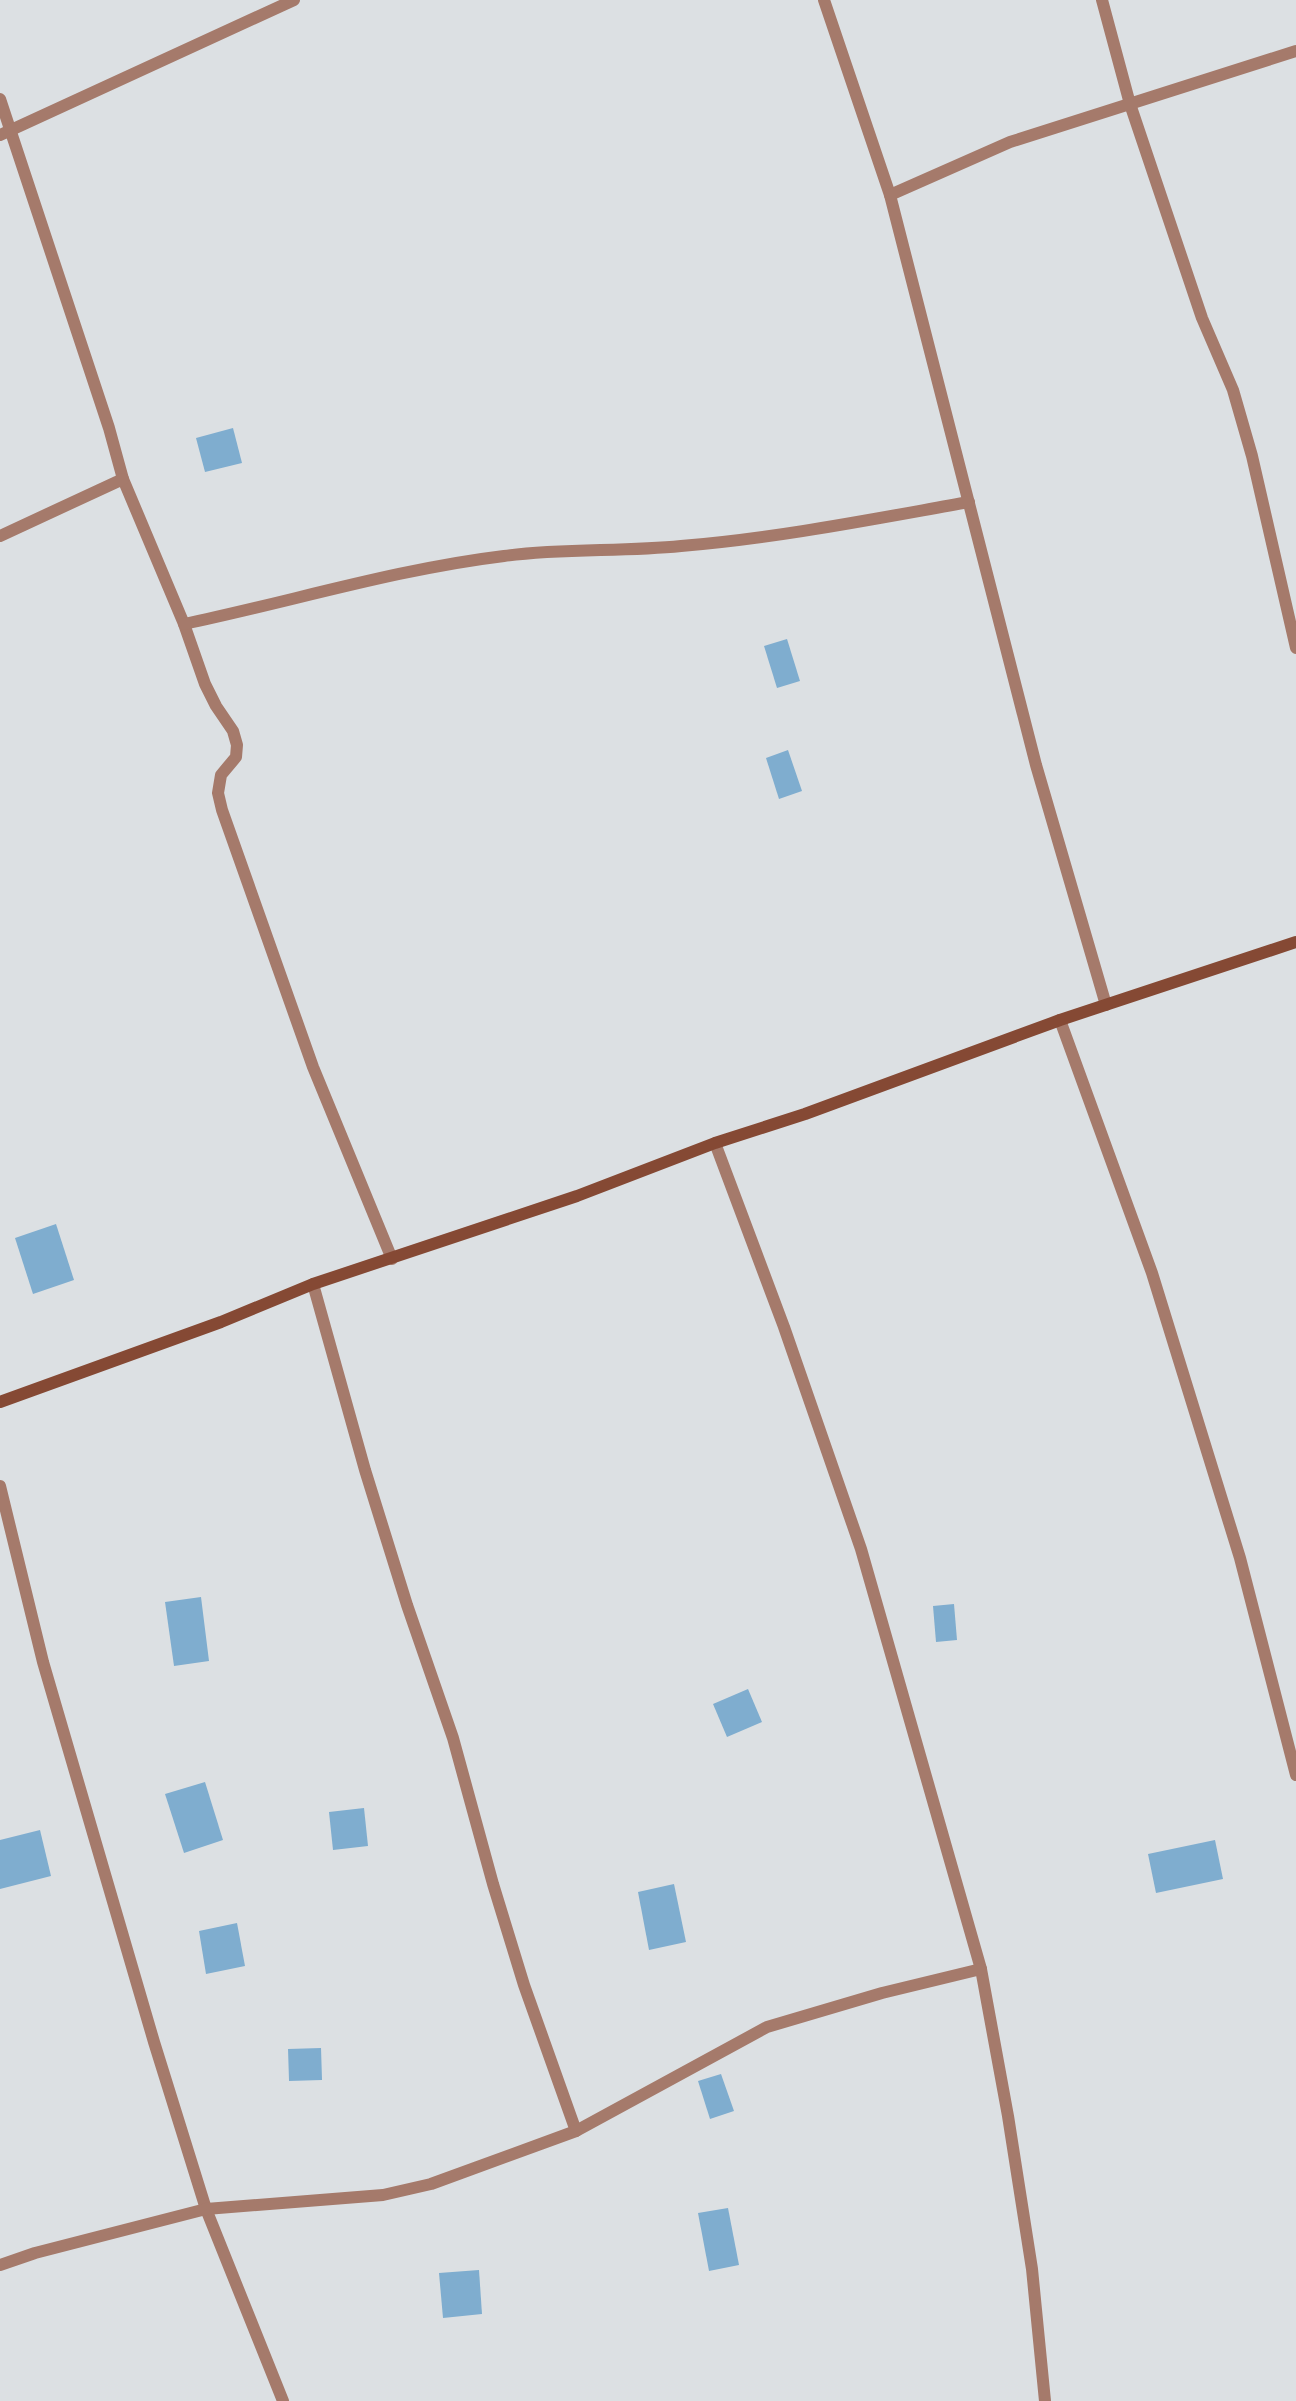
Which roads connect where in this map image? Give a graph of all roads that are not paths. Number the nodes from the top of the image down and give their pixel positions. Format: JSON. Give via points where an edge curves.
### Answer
{"nodes":[{"id":1,"x":294,"y":0,"type":"edge"},
{"id":2,"x":824,"y":0,"type":"edge"},
{"id":3,"x":1102,"y":0,"type":"edge"},
{"id":4,"x":1296,"y":51,"type":"edge"},
{"id":5,"x":0,"y":99,"type":"edge"},
{"id":6,"x":1130,"y":104,"type":"junction"},
{"id":7,"x":5,"y":134,"type":"edge"},
{"id":8,"x":890,"y":195,"type":"junction"},
{"id":9,"x":123,"y":479,"type":"junction"},
{"id":10,"x":969,"y":502,"type":"junction"},
{"id":11,"x":0,"y":536,"type":"edge"},
{"id":12,"x":184,"y":624,"type":"junction"},
{"id":13,"x":1296,"y":648,"type":"edge"},
{"id":14,"x":1296,"y":942,"type":"edge"},
{"id":15,"x":1106,"y":1005,"type":"junction"},
{"id":16,"x":1060,"y":1020,"type":"junction"},
{"id":17,"x":715,"y":1143,"type":"junction"},
{"id":18,"x":392,"y":1259,"type":"junction"},
{"id":19,"x":314,"y":1284,"type":"junction"},
{"id":20,"x":0,"y":1402,"type":"edge"},
{"id":21,"x":0,"y":1486,"type":"edge"},
{"id":22,"x":1296,"y":1775,"type":"edge"},
{"id":23,"x":981,"y":1969,"type":"junction"},
{"id":24,"x":576,"y":2131,"type":"junction"},
{"id":25,"x":206,"y":2210,"type":"junction"},
{"id":26,"x":0,"y":2265,"type":"edge"},
{"id":27,"x":283,"y":2401,"type":"edge"},
{"id":28,"x":1045,"y":2401,"type":"edge"}],
"edges":[{"from":1,"to":7,"type":"street"},
{"from":2,"to":8,"type":"street"},
{"from":3,"to":6,"type":"street"},
{"from":4,"to":6,"type":"street"},
{"from":5,"to":7,"type":"street"},
{"from":6,"to":8,"type":"street","via":[[1010,142]]},
{"from":6,"to":13,"type":"street","via":[[1202,318],[1233,390]]},
{"from":7,"to":9,"type":"street","via":[[110,428]]},
{"from":8,"to":10,"type":"street"},
{"from":9,"to":11,"type":"street"},
{"from":9,"to":12,"type":"street"},
{"from":10,"to":12,"type":"street","via":[[771,536],[679,547],[549,552],[446,565]]},
{"from":10,"to":15,"type":"street","via":[[1036,765]]},
{"from":12,"to":18,"type":"street","via":[[205,684],[237,745],[236,757],[221,775],[218,793],[222,810],[313,1067]]},
{"from":14,"to":15,"type":"street"},
{"from":15,"to":16,"type":"street"},
{"from":16,"to":17,"type":"street"},
{"from":16,"to":22,"type":"street","via":[[1156,1285],[1240,1558]]},
{"from":17,"to":18,"type":"street","via":[[577,1196]]},
{"from":17,"to":23,"type":"street","via":[[861,1549]]},
{"from":18,"to":19,"type":"street"},
{"from":19,"to":20,"type":"street"},
{"from":19,"to":24,"type":"street","via":[[365,1470],[453,1738],[493,1884]]},
{"from":21,"to":25,"type":"street","via":[[43,1662]]},
{"from":23,"to":24,"type":"street","via":[[768,2027]]},
{"from":23,"to":28,"type":"street","via":[[1032,2269]]},
{"from":24,"to":25,"type":"street","via":[[431,2184],[383,2195]]},
{"from":25,"to":26,"type":"street"},
{"from":25,"to":27,"type":"street"}]}
